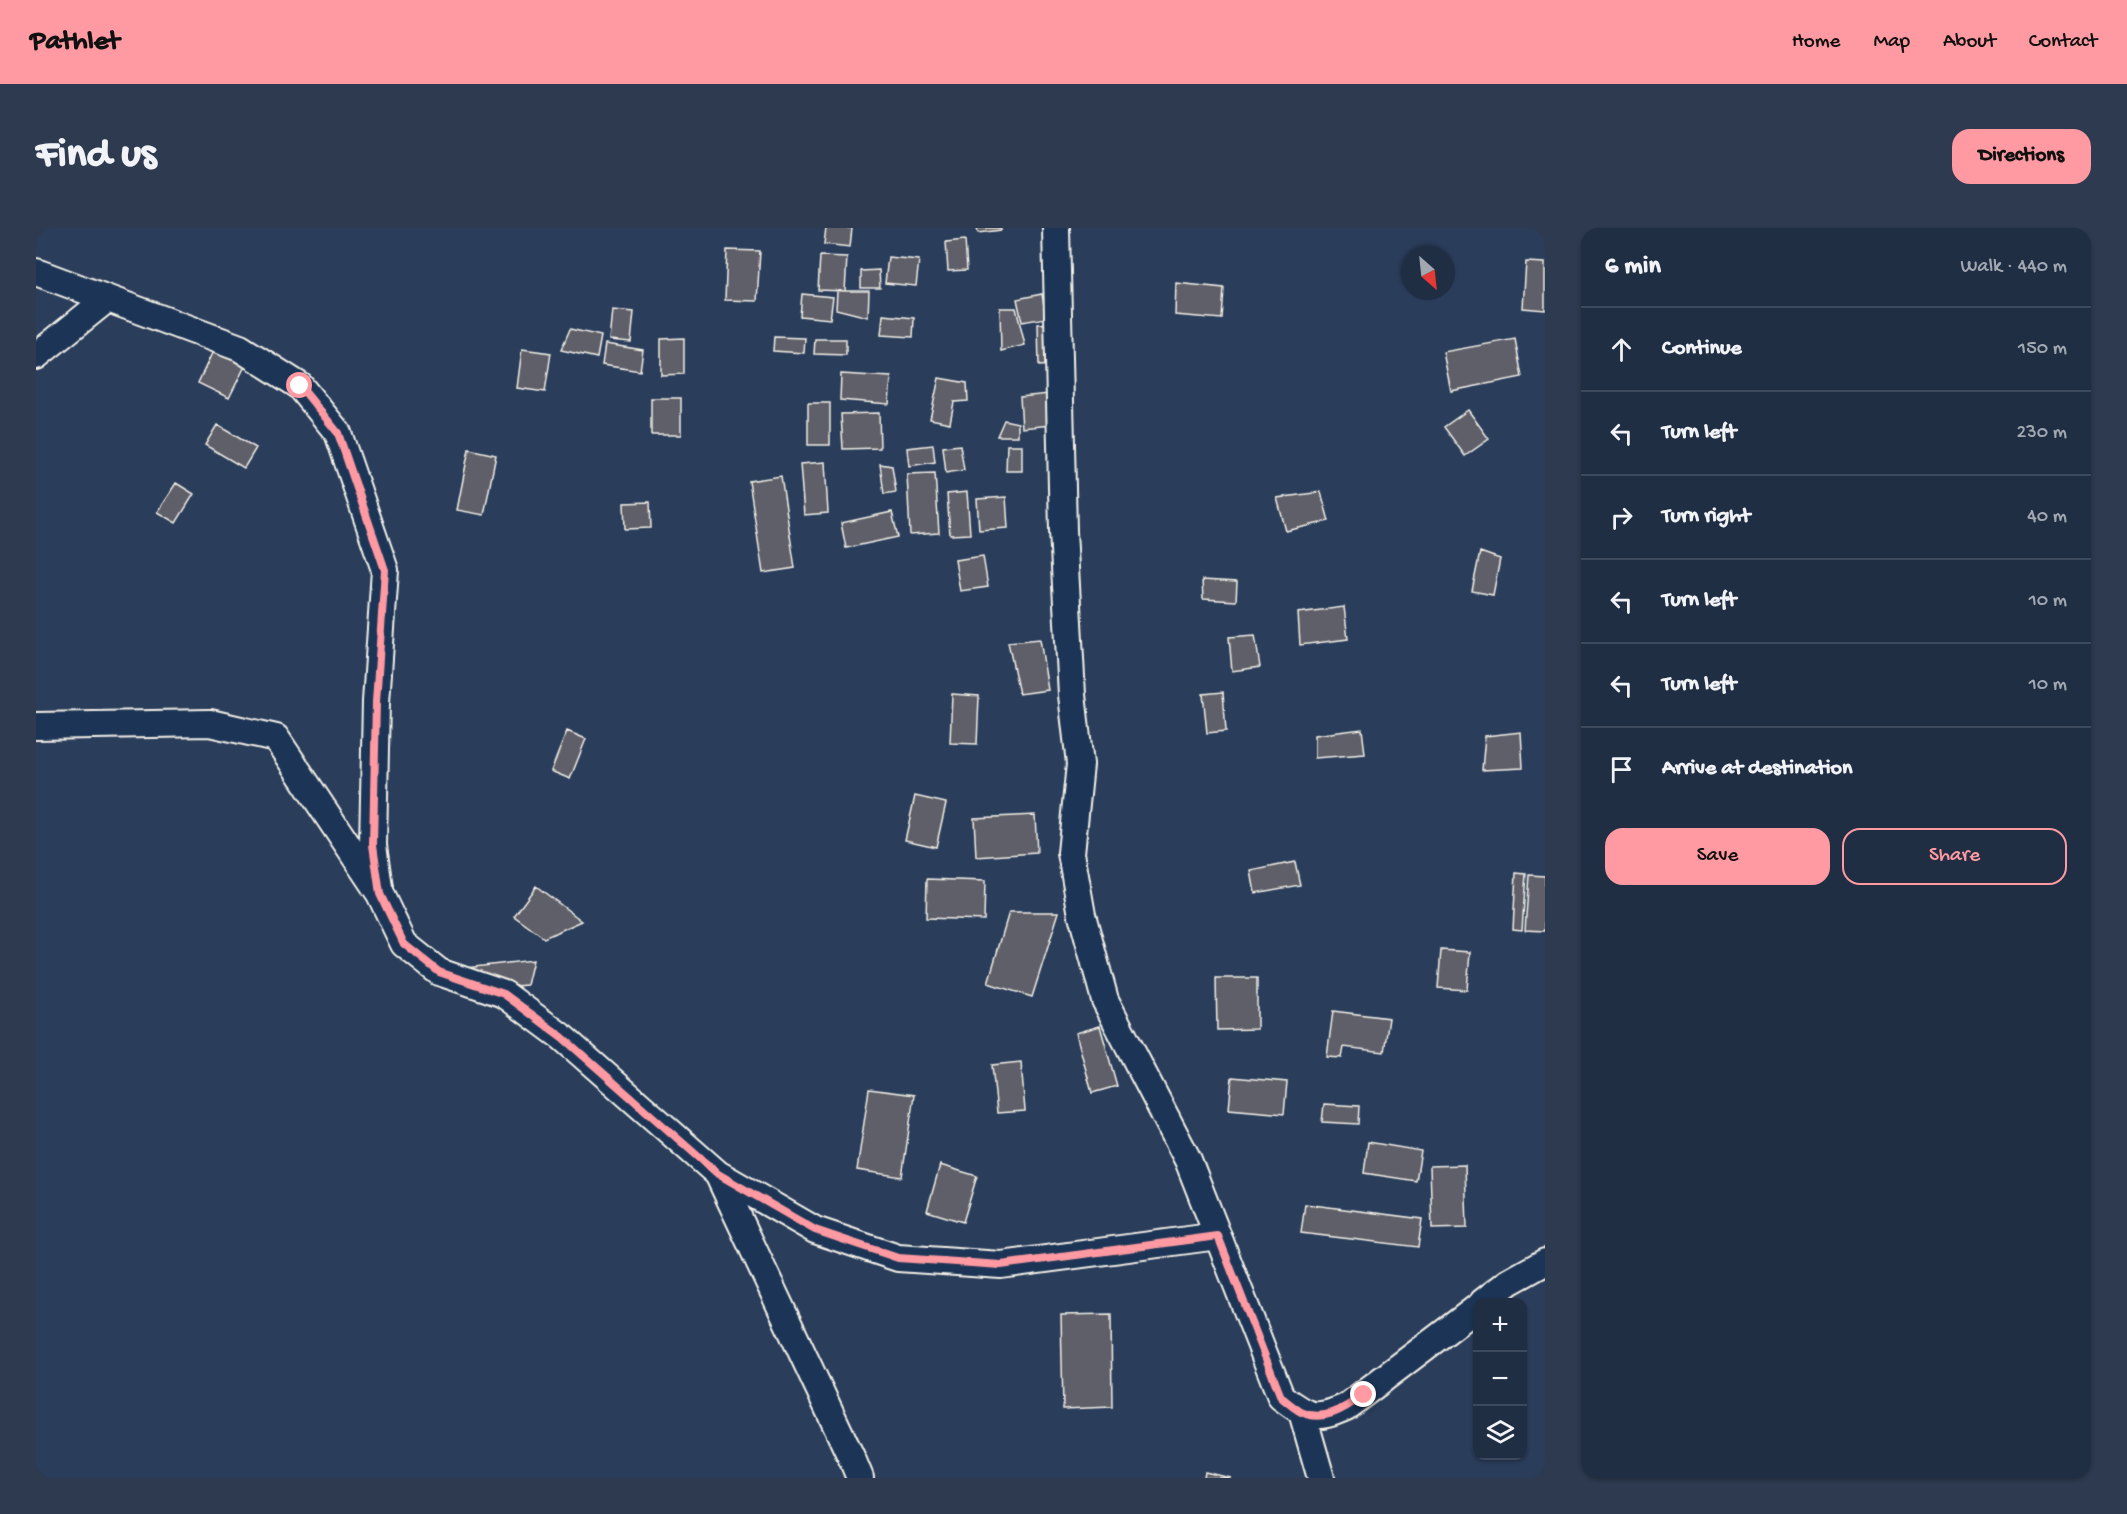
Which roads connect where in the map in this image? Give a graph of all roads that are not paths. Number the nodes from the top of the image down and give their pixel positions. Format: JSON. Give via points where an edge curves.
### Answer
{"nodes":[{"id":1,"x":1056,"y":228,"type":"edge"},
{"id":2,"x":36,"y":272,"type":"edge"},
{"id":3,"x":107,"y":298,"type":"junction"},
{"id":4,"x":36,"y":356,"type":"edge"},
{"id":5,"x":36,"y":726,"type":"edge"},
{"id":6,"x":380,"y":894,"type":"junction"},
{"id":7,"x":718,"y":1174,"type":"junction"},
{"id":8,"x":1218,"y":1236,"type":"junction"},
{"id":9,"x":1545,"y":1262,"type":"edge"},
{"id":10,"x":1488,"y":1298,"type":"edge"},
{"id":11,"x":1473,"y":1311,"type":"edge"},
{"id":12,"x":1302,"y":1412,"type":"junction"},
{"id":13,"x":860,"y":1478,"type":"edge"},
{"id":14,"x":1321,"y":1478,"type":"edge"}],
"edges":[{"from":1,"to":8,"type":"street","via":[[1063,531],[1080,764],[1071,853],[1082,915],[1105,1000],[1188,1160]]},
{"from":2,"to":3,"type":"street"},
{"from":3,"to":4,"type":"street"},
{"from":3,"to":6,"type":"street","via":[[240,348],[300,386],[338,433],[385,570],[376,702],[373,845]]},
{"from":5,"to":6,"type":"street","via":[[210,723],[276,738]]},
{"from":6,"to":7,"type":"street","via":[[404,944],[439,972],[504,994],[562,1037]]},
{"from":7,"to":8,"type":"street","via":[[815,1230],[898,1258],[1001,1265]]},
{"from":7,"to":13,"type":"street"},
{"from":8,"to":12,"type":"street","via":[[1281,1397]]},
{"from":9,"to":10,"type":"street"},
{"from":11,"to":12,"type":"street","via":[[1346,1407],[1325,1416]]},
{"from":12,"to":14,"type":"street"}]}
